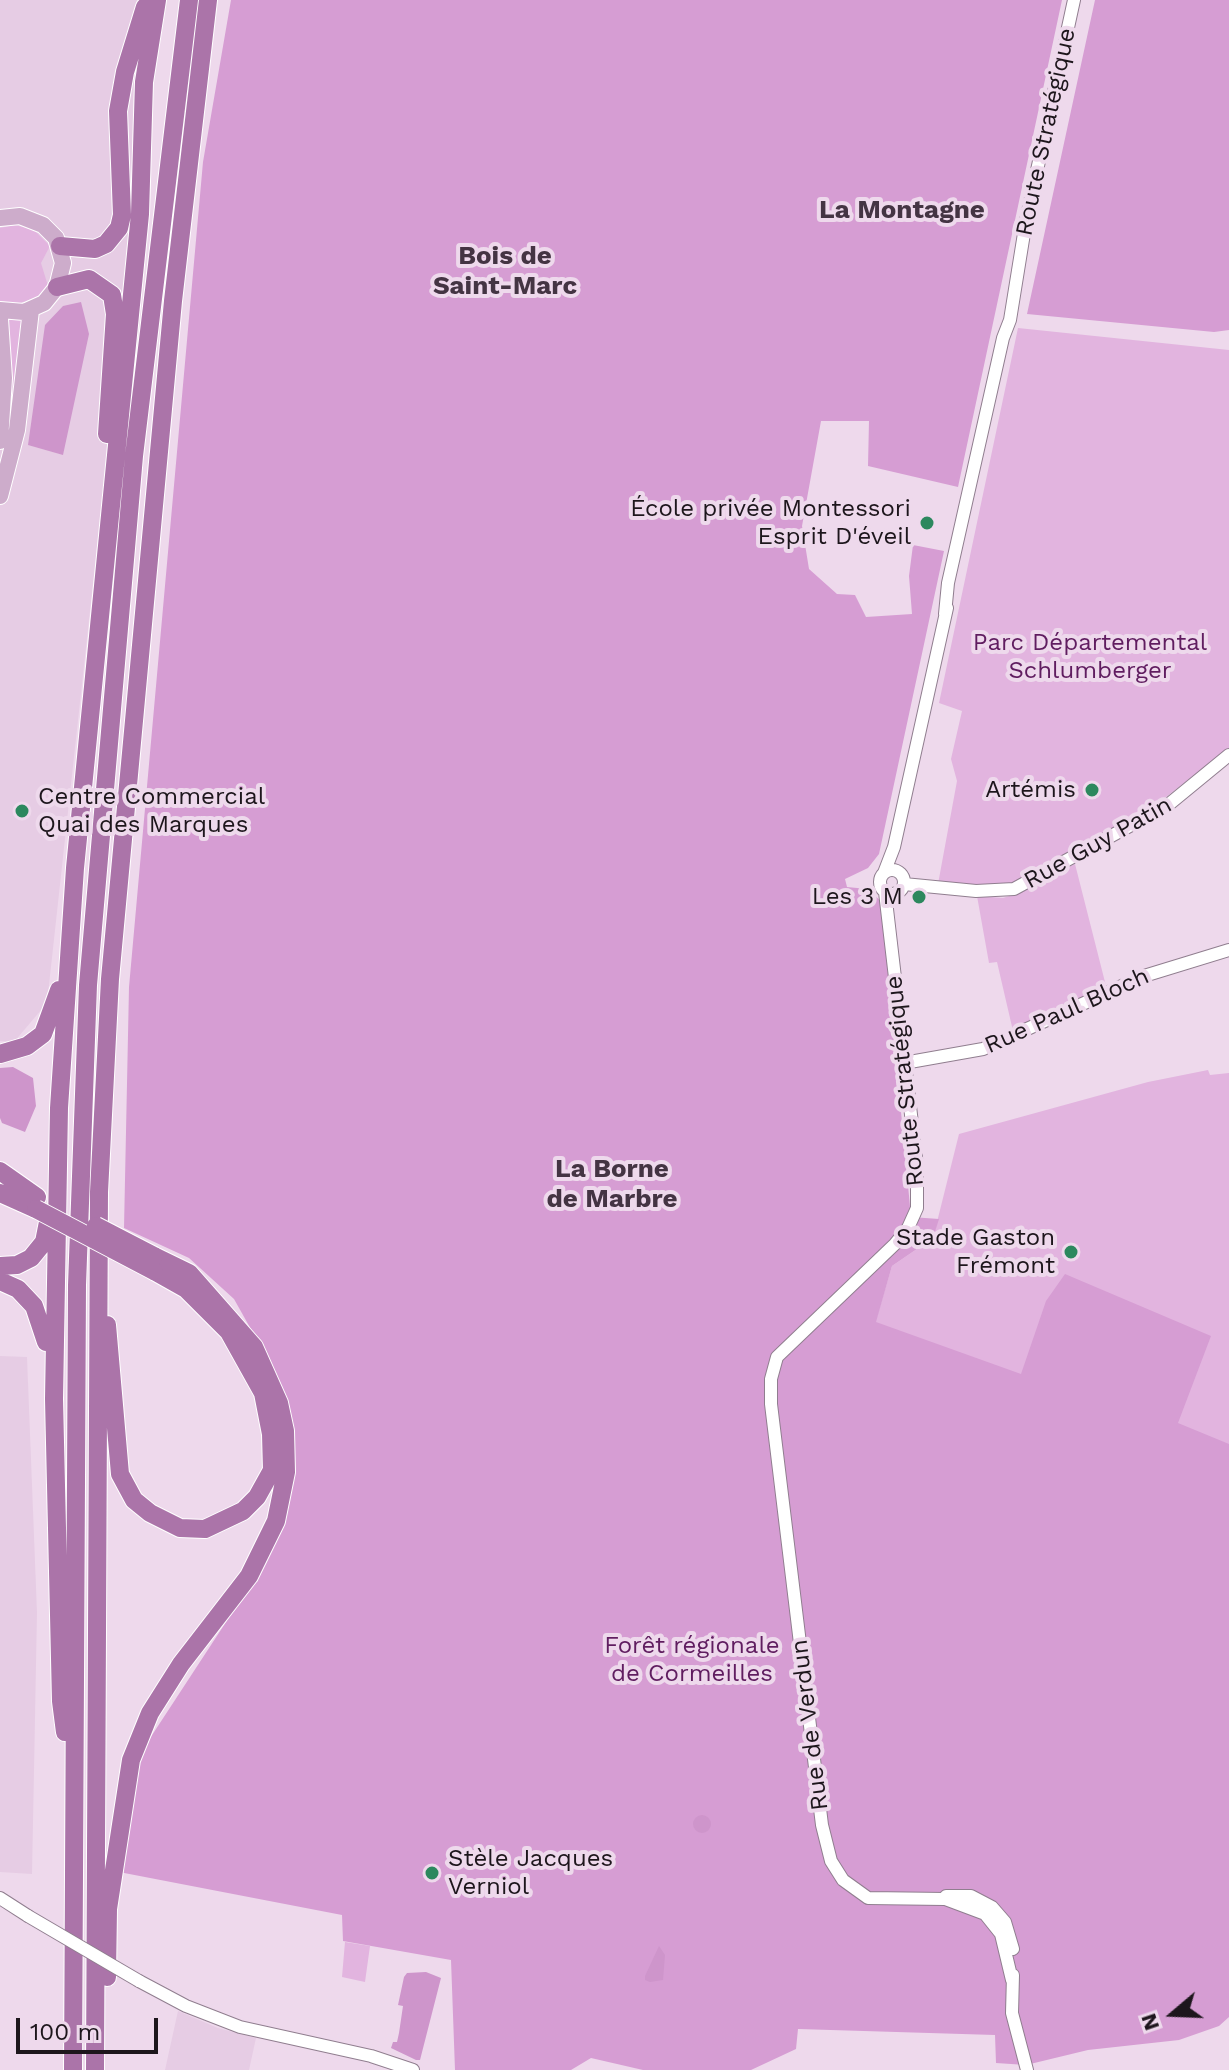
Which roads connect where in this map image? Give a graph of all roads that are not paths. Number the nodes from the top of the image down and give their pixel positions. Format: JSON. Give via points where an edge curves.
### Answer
{"nodes":[{"id":1,"x":147,"y":0,"type":"edge"},
{"id":2,"x":157,"y":0,"type":"edge"},
{"id":3,"x":189,"y":0,"type":"edge"},
{"id":4,"x":208,"y":0,"type":"edge"},
{"id":5,"x":1074,"y":0,"type":"edge"},
{"id":6,"x":0,"y":218,"type":"edge"},
{"id":7,"x":60,"y":246,"type":"junction"},
{"id":8,"x":57,"y":287,"type":"junction"},
{"id":9,"x":0,"y":310,"type":"edge"},
{"id":10,"x":31,"y":310,"type":"junction"},
{"id":11,"x":0,"y":319,"type":"edge"},
{"id":12,"x":0,"y":441,"type":"edge"},
{"id":13,"x":0,"y":496,"type":"edge"},
{"id":14,"x":102,"y":579,"type":"junction"},
{"id":15,"x":1229,"y":755,"type":"edge"},
{"id":16,"x":894,"y":847,"type":"junction"},
{"id":17,"x":75,"y":868,"type":"junction"},
{"id":18,"x":884,"y":873,"type":"junction"},
{"id":19,"x":896,"y":886,"type":"junction"},
{"id":20,"x":1229,"y":950,"type":"edge"},
{"id":21,"x":0,"y":1054,"type":"edge"},
{"id":22,"x":904,"y":1063,"type":"junction"},
{"id":23,"x":59,"y":1108,"type":"junction"},
{"id":24,"x":0,"y":1171,"type":"edge"},
{"id":25,"x":0,"y":1183,"type":"edge"},
{"id":26,"x":0,"y":1193,"type":"edge"},
{"id":27,"x":36,"y":1203,"type":"junction"},
{"id":28,"x":154,"y":1263,"type":"junction"},
{"id":29,"x":0,"y":1266,"type":"edge"},
{"id":30,"x":0,"y":1281,"type":"edge"},
{"id":31,"x":99,"y":1302,"type":"junction"},
{"id":32,"x":54,"y":1399,"type":"junction"},
{"id":33,"x":779,"y":1469,"type":"joint"},
{"id":34,"x":73,"y":1796,"type":"junction"},
{"id":35,"x":0,"y":1898,"type":"edge"},
{"id":36,"x":95,"y":2003,"type":"junction"},
{"id":37,"x":73,"y":2070,"type":"edge"},
{"id":38,"x":95,"y":2070,"type":"edge"},
{"id":39,"x":413,"y":2070,"type":"edge"},
{"id":40,"x":1027,"y":2070,"type":"edge"}],
"edges":[{"from":1,"to":7,"type":"highway","via":[[118,111],[119,228],[95,249]]},
{"from":2,"to":14,"type":"highway","via":[[147,52],[140,214]]},
{"from":3,"to":34,"type":"highway","via":[[134,456],[88,985],[77,1285]]},
{"from":4,"to":31,"type":"highway","via":[[187,156],[126,776],[99,1192]]},
{"from":5,"to":16,"type":"street","name":"Route Stratégique","via":[[1005,306],[955,585]]},
{"from":6,"to":7,"type":"main road","via":[[36,221]]},
{"from":7,"to":8,"type":"main road","via":[[63,271]]},
{"from":8,"to":10,"type":"main road"},
{"from":8,"to":14,"type":"highway","via":[[89,279],[105,287],[114,305]]},
{"from":9,"to":10,"type":"main road"},
{"from":10,"to":13,"type":"main road","via":[[17,430]]},
{"from":11,"to":12,"type":"main road"},
{"from":14,"to":17,"type":"highway"},
{"from":15,"to":19,"type":"street","name":"Rue Guy Patin","via":[[1168,805],[1014,889]]},
{"from":16,"to":18,"type":"street","name":"Route Stratégique"},
{"from":16,"to":19,"type":"street","name":"Route Stratégique"},
{"from":17,"to":21,"type":"highway","via":[[52,1017],[36,1041]]},
{"from":17,"to":23,"type":"highway"},
{"from":18,"to":19,"type":"street","name":"Rue Guy Patin","via":[[891,870]]},
{"from":18,"to":19,"type":"street","via":[[880,882]]},
{"from":19,"to":22,"type":"street","name":"Route Stratégique","via":[[892,967]]},
{"from":20,"to":22,"type":"street","name":"Rue Paul Bloch","via":[[1144,976],[983,1049]]},
{"from":22,"to":33,"type":"street","name":"Route Stratégique","via":[[918,1182],[915,1215],[895,1244],[777,1357],[771,1404]]},
{"from":23,"to":29,"type":"highway","via":[[44,1242],[24,1263]]},
{"from":23,"to":32,"type":"highway"},
{"from":24,"to":27,"type":"highway"},
{"from":25,"to":27,"type":"highway"},
{"from":26,"to":27,"type":"highway"},
{"from":27,"to":28,"type":"highway","bridge":true},
{"from":28,"to":31,"type":"highway","via":[[229,1332],[263,1393],[272,1470],[243,1511],[205,1529],[180,1528],[134,1500],[120,1474],[110,1336]]},
{"from":28,"to":36,"type":"highway","via":[[189,1273],[254,1347],[279,1403],[286,1472],[276,1521],[249,1576],[181,1664],[150,1713],[131,1760],[108,1909],[107,1993]]},
{"from":30,"to":32,"type":"highway","via":[[23,1293],[39,1315]]},
{"from":31,"to":36,"type":"highway"},
{"from":32,"to":34,"type":"highway","via":[[61,1701]]},
{"from":33,"to":40,"type":"street","name":"Rue de Verdun","via":[[822,1825],[831,1861],[843,1880],[868,1898],[934,1898],[962,1903],[991,1919],[1004,1943],[1012,2013]]},
{"from":34,"to":37,"type":"highway"},
{"from":35,"to":39,"type":"street","bridge":true,"via":[[186,2006],[240,2027]]},
{"from":36,"to":38,"type":"highway"}]}
